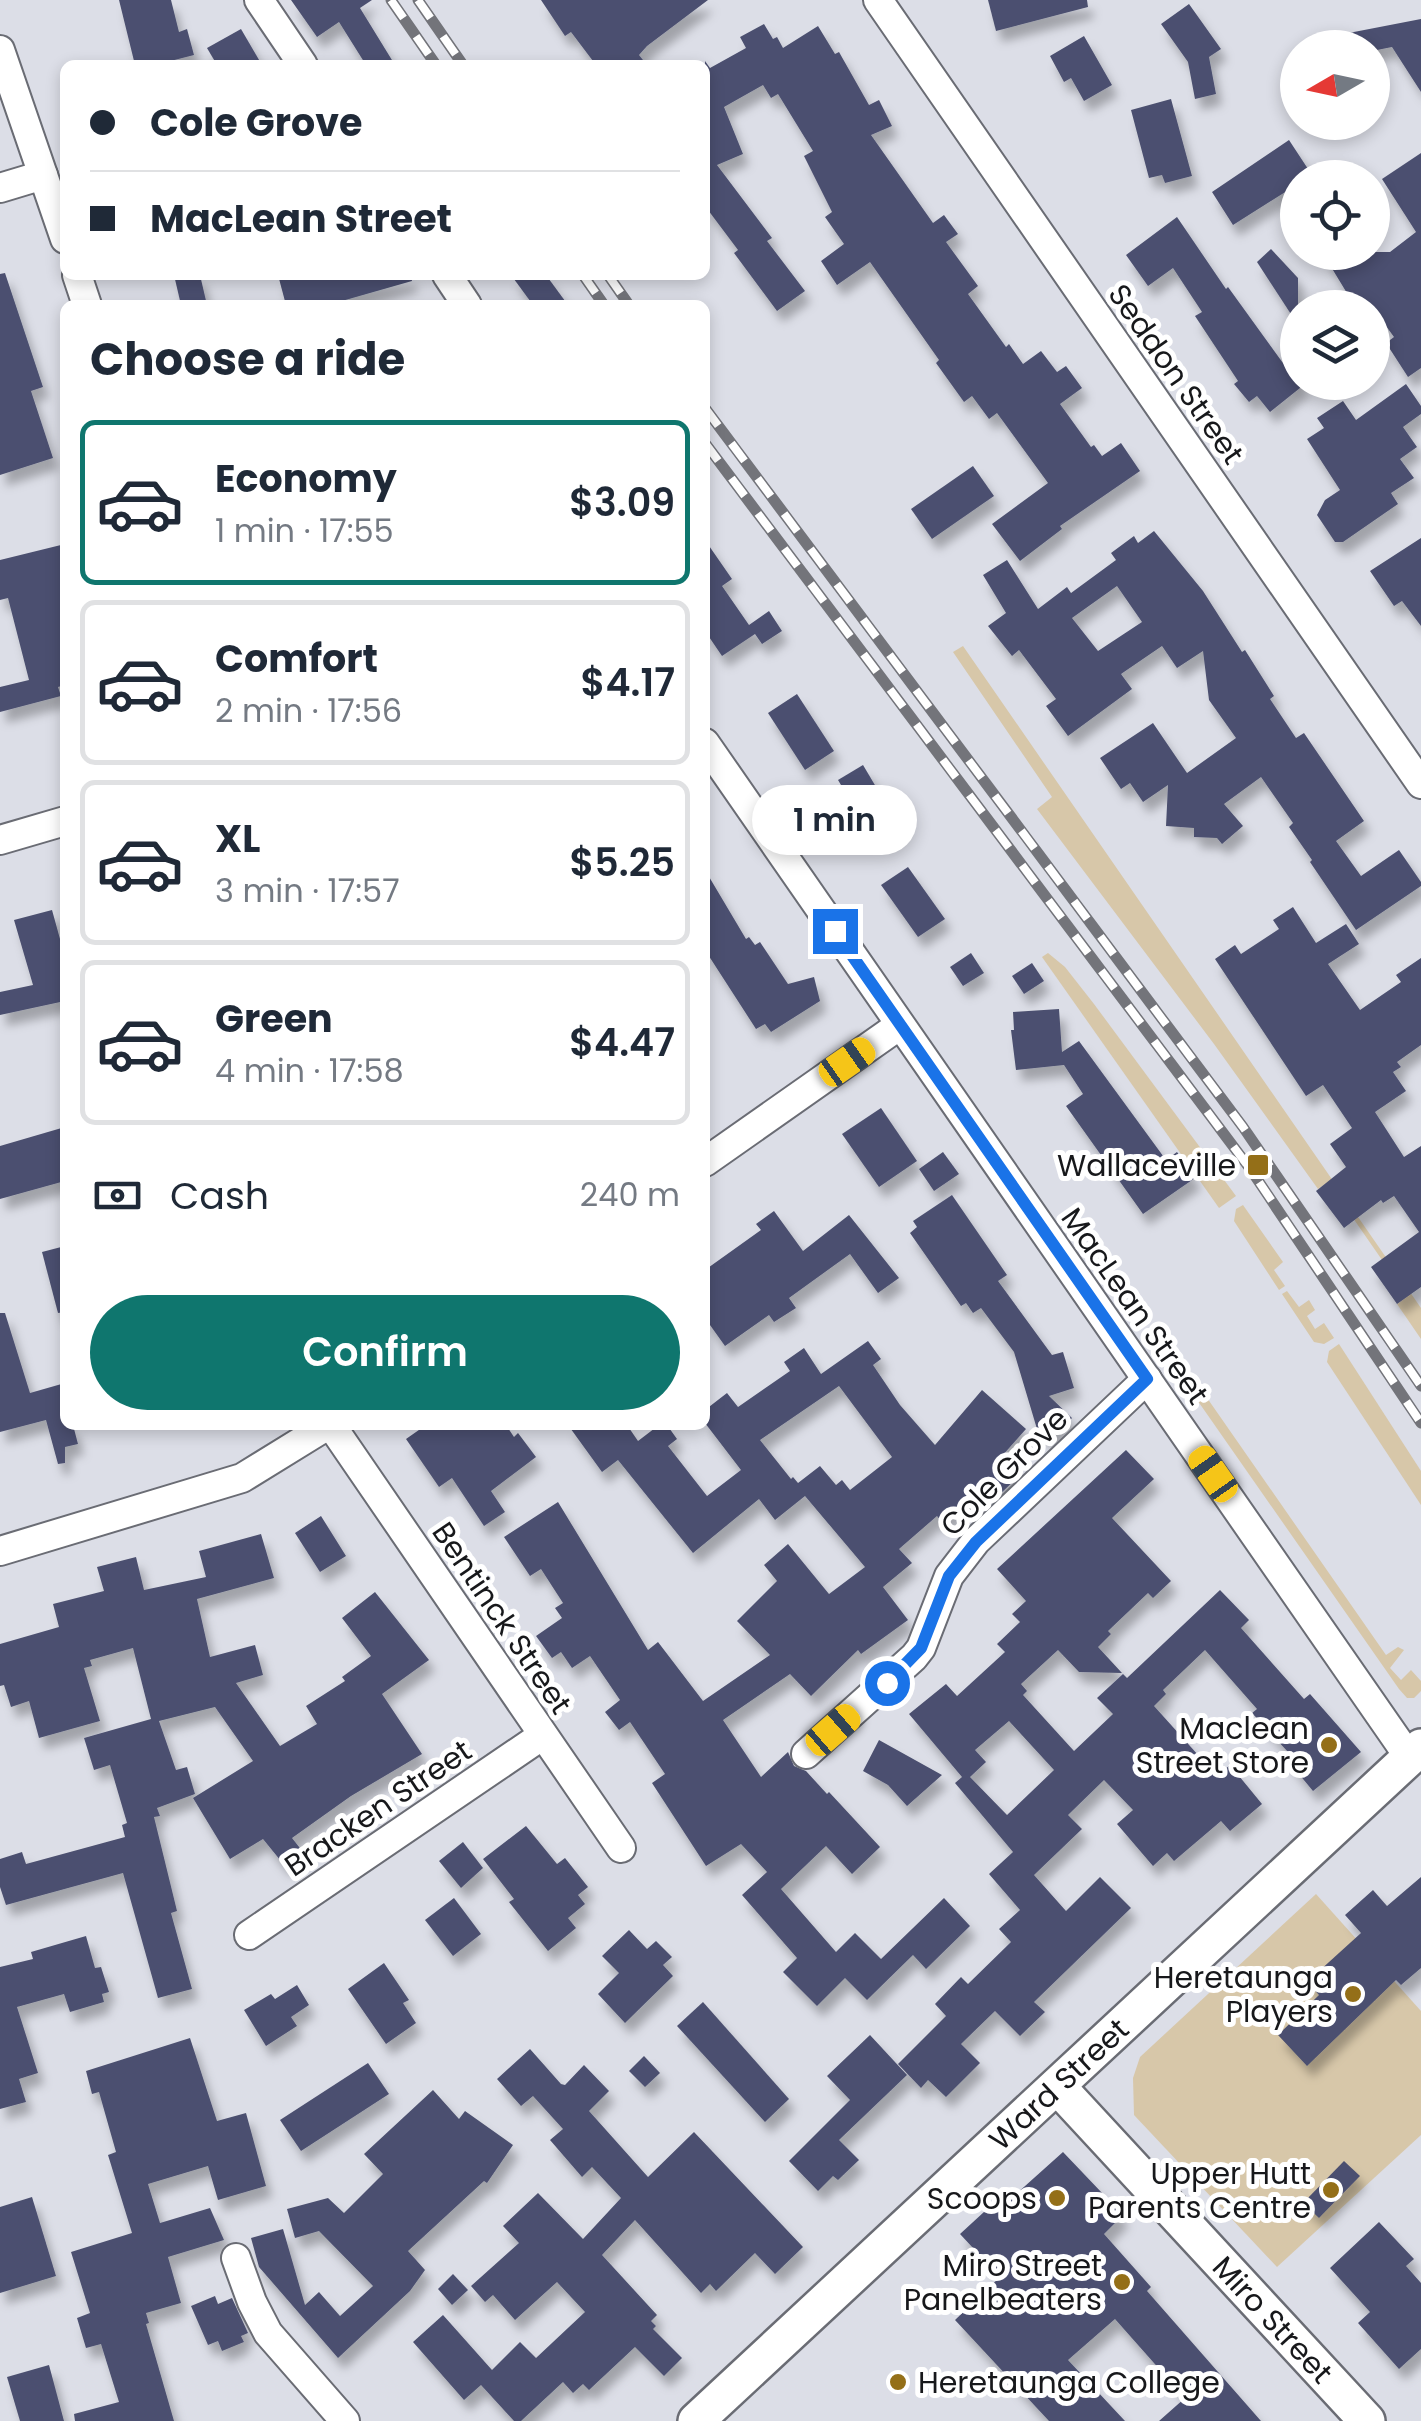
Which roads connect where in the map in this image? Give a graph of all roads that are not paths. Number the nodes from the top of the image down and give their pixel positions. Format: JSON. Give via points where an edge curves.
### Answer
{"nodes":[{"id":1,"x":259,"y":0,"type":"edge"},
{"id":2,"x":878,"y":0,"type":"edge"},
{"id":3,"x":0,"y":50,"type":"edge"},
{"id":4,"x":300,"y":60,"type":"edge"},
{"id":5,"x":43,"y":175,"type":"junction"},
{"id":6,"x":0,"y":188,"type":"edge"},
{"id":7,"x":60,"y":225,"type":"edge"},
{"id":8,"x":710,"y":750,"type":"edge"},
{"id":9,"x":1421,"y":784,"type":"edge"},
{"id":10,"x":60,"y":822,"type":"edge"},
{"id":11,"x":0,"y":840,"type":"edge"},
{"id":12,"x":900,"y":1025,"type":"junction"},
{"id":13,"x":710,"y":1158,"type":"edge"},
{"id":14,"x":1147,"y":1379,"type":"junction"},
{"id":15,"x":321,"y":1430,"type":"edge"},
{"id":16,"x":332,"y":1430,"type":"edge"},
{"id":17,"x":0,"y":1551,"type":"edge"},
{"id":18,"x":542,"y":1735,"type":"junction"},
{"id":19,"x":1415,"y":1752,"type":"edge"},
{"id":20,"x":806,"y":1754,"type":"dead end"},
{"id":21,"x":620,"y":1848,"type":"dead end"},
{"id":22,"x":249,"y":1935,"type":"dead end"},
{"id":23,"x":1057,"y":2086,"type":"junction"},
{"id":24,"x":236,"y":2258,"type":"dead end"},
{"id":25,"x":345,"y":2421,"type":"edge"},
{"id":26,"x":696,"y":2421,"type":"edge"},
{"id":27,"x":1367,"y":2421,"type":"edge"}],
"edges":[{"from":1,"to":4,"type":"street"},
{"from":2,"to":9,"type":"street","name":"Seddon Street"},
{"from":3,"to":5,"type":"street"},
{"from":5,"to":6,"type":"street"},
{"from":5,"to":7,"type":"street"},
{"from":8,"to":12,"type":"street","name":"MacLean Street"},
{"from":10,"to":11,"type":"street"},
{"from":12,"to":13,"type":"street"},
{"from":12,"to":14,"type":"street","name":"MacLean Street"},
{"from":14,"to":19,"type":"street","name":"MacLean Street"},
{"from":14,"to":20,"type":"street","name":"Cole Grove","via":[[976,1542],[949,1576],[914,1657]]},
{"from":15,"to":17,"type":"street","via":[[242,1478]]},
{"from":16,"to":18,"type":"street","name":"Bentinck Street"},
{"from":18,"to":21,"type":"street","name":"Bentinck Street"},
{"from":18,"to":22,"type":"street","name":"Bracken Street"},
{"from":19,"to":23,"type":"street","name":"Ward Street"},
{"from":23,"to":26,"type":"street","name":"Ward Street"},
{"from":23,"to":27,"type":"street","name":"Miro Street"},
{"from":24,"to":25,"type":"street","via":[[268,2333]]}]}
